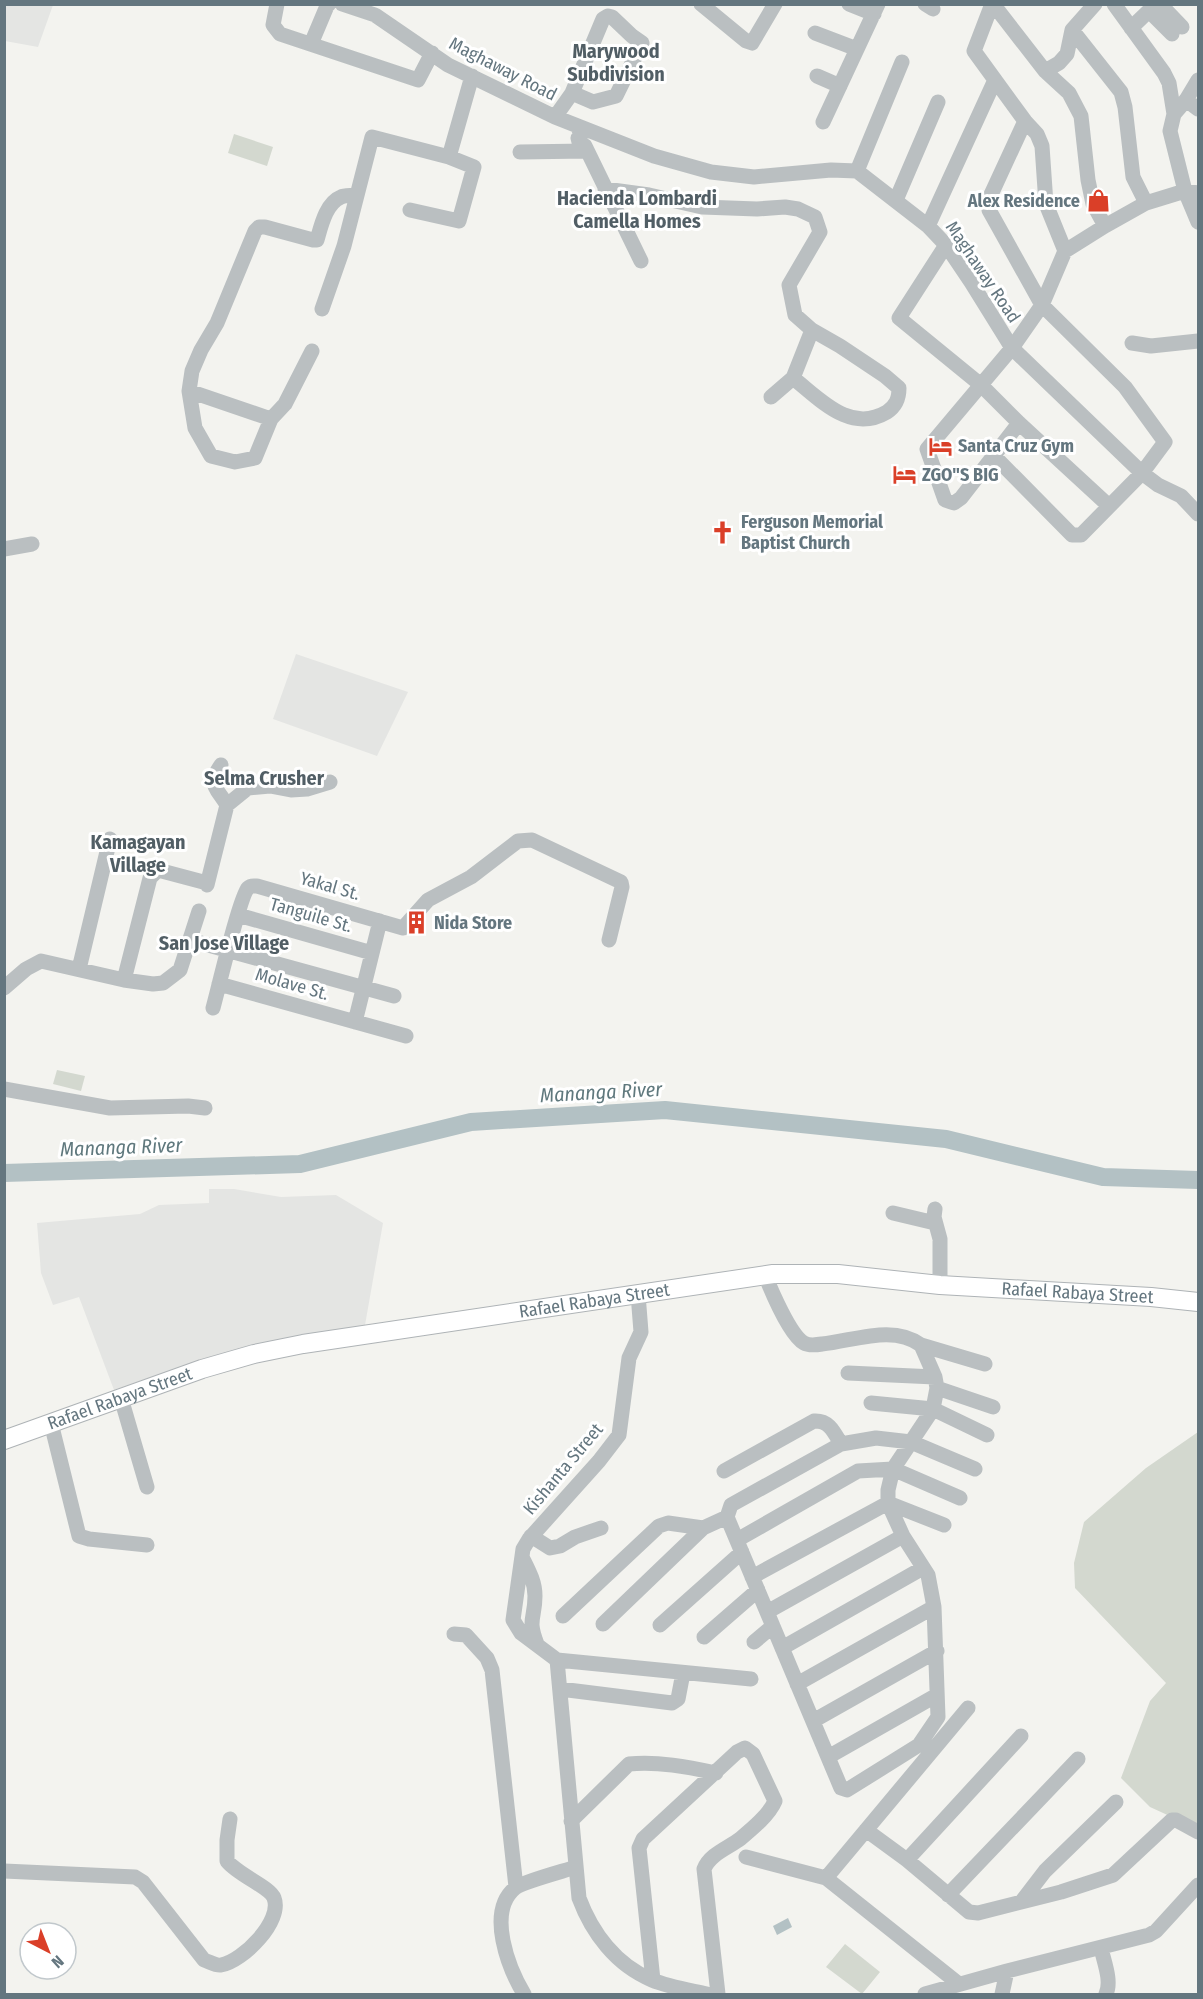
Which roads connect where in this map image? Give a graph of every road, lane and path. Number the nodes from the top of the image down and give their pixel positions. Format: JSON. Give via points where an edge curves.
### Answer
{"nodes":[{"id":1,"x":277,"y":4,"type":"edge"},
{"id":2,"x":329,"y":4,"type":"edge"},
{"id":3,"x":342,"y":4,"type":"edge"},
{"id":4,"x":701,"y":4,"type":"edge"},
{"id":5,"x":776,"y":4,"type":"edge"},
{"id":6,"x":849,"y":4,"type":"edge"},
{"id":7,"x":992,"y":4,"type":"edge"},
{"id":8,"x":1095,"y":4,"type":"edge"},
{"id":9,"x":1114,"y":4,"type":"edge"},
{"id":10,"x":1155,"y":7,"type":"edge"},
{"id":11,"x":876,"y":9,"type":"edge"},
{"id":12,"x":376,"y":10,"type":"edge"},
{"id":13,"x":1131,"y":28,"type":"junction"},
{"id":14,"x":1072,"y":30,"type":"junction"},
{"id":15,"x":1177,"y":31,"type":"dead end"},
{"id":16,"x":815,"y":33,"type":"dead end"},
{"id":17,"x":312,"y":44,"type":"junction"},
{"id":18,"x":857,"y":50,"type":"junction"},
{"id":19,"x":432,"y":54,"type":"junction"},
{"id":20,"x":902,"y":62,"type":"dead end"},
{"id":21,"x":1045,"y":71,"type":"junction"},
{"id":22,"x":472,"y":76,"type":"junction"},
{"id":23,"x":817,"y":76,"type":"dead end"},
{"id":24,"x":995,"y":80,"type":"junction"},
{"id":25,"x":1198,"y":80,"type":"edge"},
{"id":26,"x":840,"y":86,"type":"junction"},
{"id":27,"x":572,"y":93,"type":"junction"},
{"id":28,"x":938,"y":102,"type":"dead end"},
{"id":29,"x":1192,"y":105,"type":"edge"},
{"id":30,"x":1174,"y":114,"type":"junction"},
{"id":31,"x":555,"y":117,"type":"junction"},
{"id":32,"x":1025,"y":121,"type":"junction"},
{"id":33,"x":823,"y":122,"type":"dead end"},
{"id":34,"x":583,"y":140,"type":"junction"},
{"id":35,"x":520,"y":152,"type":"dead end"},
{"id":36,"x":449,"y":157,"type":"junction"},
{"id":37,"x":857,"y":171,"type":"junction"},
{"id":38,"x":605,"y":189,"type":"junction"},
{"id":39,"x":1192,"y":192,"type":"edge"},
{"id":40,"x":356,"y":195,"type":"junction"},
{"id":41,"x":896,"y":200,"type":"junction"},
{"id":42,"x":1146,"y":203,"type":"junction"},
{"id":43,"x":410,"y":210,"type":"dead end"},
{"id":44,"x":1198,"y":222,"type":"edge"},
{"id":45,"x":928,"y":226,"type":"junction"},
{"id":46,"x":1105,"y":226,"type":"junction"},
{"id":47,"x":946,"y":245,"type":"junction"},
{"id":48,"x":1065,"y":251,"type":"junction"},
{"id":49,"x":641,"y":261,"type":"dead end"},
{"id":50,"x":1042,"y":305,"type":"junction"},
{"id":51,"x":322,"y":309,"type":"dead end"},
{"id":52,"x":812,"y":330,"type":"junction"},
{"id":53,"x":1198,"y":341,"type":"edge"},
{"id":54,"x":1132,"y":343,"type":"dead end"},
{"id":55,"x":1012,"y":348,"type":"junction"},
{"id":56,"x":312,"y":351,"type":"dead end"},
{"id":57,"x":792,"y":378,"type":"junction"},
{"id":58,"x":981,"y":385,"type":"junction"},
{"id":59,"x":189,"y":391,"type":"junction"},
{"id":60,"x":771,"y":397,"type":"dead end"},
{"id":61,"x":271,"y":419,"type":"junction"},
{"id":62,"x":1019,"y":423,"type":"junction"},
{"id":63,"x":993,"y":456,"type":"junction"},
{"id":64,"x":1142,"y":473,"type":"junction"},
{"id":65,"x":1108,"y":505,"type":"junction"},
{"id":66,"x":1198,"y":514,"type":"edge"},
{"id":67,"x":32,"y":543,"type":"dead end"},
{"id":68,"x":4,"y":549,"type":"edge"},
{"id":69,"x":221,"y":765,"type":"dead end"},
{"id":70,"x":330,"y":782,"type":"dead end"},
{"id":71,"x":227,"y":805,"type":"junction"},
{"id":72,"x":110,"y":839,"type":"dead end"},
{"id":73,"x":199,"y":910,"type":"dead end"},
{"id":74,"x":238,"y":915,"type":"junction"},
{"id":75,"x":380,"y":921,"type":"junction"},
{"id":76,"x":190,"y":940,"type":"junction"},
{"id":77,"x":609,"y":940,"type":"dead end"},
{"id":78,"x":229,"y":950,"type":"junction"},
{"id":79,"x":372,"y":953,"type":"junction"},
{"id":80,"x":79,"y":969,"type":"junction"},
{"id":81,"x":124,"y":980,"type":"junction"},
{"id":82,"x":219,"y":984,"type":"junction"},
{"id":83,"x":4,"y":988,"type":"edge"},
{"id":84,"x":365,"y":988,"type":"junction"},
{"id":85,"x":394,"y":996,"type":"dead end"},
{"id":86,"x":213,"y":1008,"type":"dead end"},
{"id":87,"x":355,"y":1022,"type":"junction"},
{"id":88,"x":406,"y":1036,"type":"dead end"},
{"id":89,"x":4,"y":1089,"type":"edge"},
{"id":90,"x":205,"y":1108,"type":"dead end"},
{"id":91,"x":893,"y":1213,"type":"dead end"},
{"id":92,"x":765,"y":1275,"type":"junction"},
{"id":93,"x":940,"y":1285,"type":"junction"},
{"id":94,"x":638,"y":1294,"type":"junction"},
{"id":95,"x":1198,"y":1302,"type":"edge"},
{"id":96,"x":921,"y":1345,"type":"junction"},
{"id":97,"x":985,"y":1364,"type":"dead end"},
{"id":98,"x":848,"y":1373,"type":"dead end"},
{"id":99,"x":936,"y":1382,"type":"junction"},
{"id":100,"x":121,"y":1398,"type":"junction"},
{"id":101,"x":871,"y":1403,"type":"dead end"},
{"id":102,"x":993,"y":1407,"type":"dead end"},
{"id":103,"x":933,"y":1409,"type":"junction"},
{"id":104,"x":51,"y":1423,"type":"junction"},
{"id":105,"x":987,"y":1436,"type":"dead end"},
{"id":106,"x":4,"y":1440,"type":"edge"},
{"id":107,"x":911,"y":1442,"type":"junction"},
{"id":108,"x":842,"y":1444,"type":"junction"},
{"id":109,"x":893,"y":1469,"type":"junction"},
{"id":110,"x":975,"y":1469,"type":"dead end"},
{"id":111,"x":724,"y":1471,"type":"dead end"},
{"id":112,"x":147,"y":1487,"type":"dead end"},
{"id":113,"x":960,"y":1498,"type":"dead end"},
{"id":114,"x":888,"y":1503,"type":"junction"},
{"id":115,"x":727,"y":1517,"type":"junction"},
{"id":116,"x":944,"y":1525,"type":"dead end"},
{"id":117,"x":601,"y":1528,"type":"dead end"},
{"id":118,"x":703,"y":1528,"type":"junction"},
{"id":119,"x":531,"y":1536,"type":"junction"},
{"id":120,"x":903,"y":1536,"type":"junction"},
{"id":121,"x":147,"y":1545,"type":"dead end"},
{"id":122,"x":739,"y":1546,"type":"junction"},
{"id":123,"x":523,"y":1559,"type":"junction"},
{"id":124,"x":923,"y":1568,"type":"junction"},
{"id":125,"x":755,"y":1583,"type":"junction"},
{"id":126,"x":516,"y":1596,"type":"junction"},
{"id":127,"x":535,"y":1599,"type":"junction"},
{"id":128,"x":934,"y":1607,"type":"junction"},
{"id":129,"x":563,"y":1616,"type":"dead end"},
{"id":130,"x":770,"y":1619,"type":"junction"},
{"id":131,"x":603,"y":1624,"type":"dead end"},
{"id":132,"x":660,"y":1625,"type":"dead end"},
{"id":133,"x":454,"y":1634,"type":"dead end"},
{"id":134,"x":704,"y":1637,"type":"dead end"},
{"id":135,"x":754,"y":1642,"type":"dead end"},
{"id":136,"x":537,"y":1644,"type":"junction"},
{"id":137,"x":782,"y":1648,"type":"junction"},
{"id":138,"x":937,"y":1651,"type":"junction"},
{"id":139,"x":557,"y":1660,"type":"junction"},
{"id":140,"x":683,"y":1672,"type":"junction"},
{"id":141,"x":751,"y":1679,"type":"dead end"},
{"id":142,"x":797,"y":1684,"type":"junction"},
{"id":143,"x":560,"y":1689,"type":"junction"},
{"id":144,"x":937,"y":1695,"type":"junction"},
{"id":145,"x":968,"y":1708,"type":"dead end"},
{"id":146,"x":813,"y":1721,"type":"junction"},
{"id":147,"x":1021,"y":1736,"type":"dead end"},
{"id":148,"x":828,"y":1757,"type":"junction"},
{"id":149,"x":1078,"y":1759,"type":"dead end"},
{"id":150,"x":716,"y":1773,"type":"junction"},
{"id":151,"x":1116,"y":1802,"type":"dead end"},
{"id":152,"x":230,"y":1819,"type":"dead end"},
{"id":153,"x":571,"y":1821,"type":"junction"},
{"id":154,"x":866,"y":1830,"type":"junction"},
{"id":155,"x":1198,"y":1832,"type":"edge"},
{"id":156,"x":740,"y":1839,"type":"junction"},
{"id":157,"x":719,"y":1852,"type":"junction"},
{"id":158,"x":746,"y":1857,"type":"junction"},
{"id":159,"x":907,"y":1860,"type":"junction"},
{"id":160,"x":576,"y":1867,"type":"junction"},
{"id":161,"x":4,"y":1871,"type":"edge"},
{"id":162,"x":1045,"y":1871,"type":"junction"},
{"id":163,"x":826,"y":1878,"type":"junction"},
{"id":164,"x":1198,"y":1885,"type":"edge"},
{"id":165,"x":516,"y":1887,"type":"junction"},
{"id":166,"x":1061,"y":1892,"type":"junction"},
{"id":167,"x":948,"y":1895,"type":"junction"},
{"id":168,"x":1022,"y":1901,"type":"junction"},
{"id":169,"x":1101,"y":1948,"type":"junction"},
{"id":170,"x":1008,"y":1971,"type":"junction"},
{"id":171,"x":653,"y":1980,"type":"junction"},
{"id":172,"x":959,"y":1984,"type":"junction"},
{"id":173,"x":525,"y":1995,"type":"edge"},
{"id":174,"x":707,"y":1995,"type":"edge"},
{"id":175,"x":718,"y":1995,"type":"edge"},
{"id":176,"x":925,"y":1995,"type":"edge"},
{"id":177,"x":1002,"y":1995,"type":"edge"},
{"id":178,"x":1106,"y":1995,"type":"edge"}],
"edges":[{"from":1,"to":17,"type":"street","via":[[273,25],[280,34]]},
{"from":2,"to":17,"type":"street"},
{"from":3,"to":12,"type":"street","name":"Maghaway Road"},
{"from":4,"to":5,"type":"street","via":[[752,43]]},
{"from":6,"to":11,"type":"street"},
{"from":7,"to":21,"type":"street"},
{"from":7,"to":24,"type":"street","via":[[974,51]]},
{"from":8,"to":14,"type":"street"},
{"from":9,"to":13,"type":"street"},
{"from":10,"to":13,"type":"street"},
{"from":10,"to":15,"type":"street"},
{"from":11,"to":18,"type":"street"},
{"from":12,"to":19,"type":"street","name":"Maghaway Road"},
{"from":13,"to":30,"type":"street","via":[[1164,73]]},
{"from":14,"to":21,"type":"street","via":[[1067,54]]},
{"from":14,"to":42,"type":"street","via":[[1120,92],[1133,177]]},
{"from":16,"to":18,"type":"street"},
{"from":17,"to":19,"type":"street","via":[[418,80]]},
{"from":18,"to":26,"type":"street"},
{"from":19,"to":22,"type":"street","name":"Maghaway Road"},
{"from":20,"to":37,"type":"street"},
{"from":21,"to":46,"type":"street","via":[[1069,93],[1081,116],[1091,196]]},
{"from":22,"to":31,"type":"street","name":"Maghaway Road"},
{"from":22,"to":36,"type":"street"},
{"from":23,"to":26,"type":"street"},
{"from":24,"to":32,"type":"street"},
{"from":24,"to":45,"type":"street"},
{"from":25,"to":29,"type":"street"},
{"from":26,"to":33,"type":"street"},
{"from":27,"to":27,"type":"street","via":[[603,19],[612,17],[642,43],[616,96],[593,102]]},
{"from":27,"to":31,"type":"street"},
{"from":28,"to":41,"type":"street"},
{"from":29,"to":30,"type":"street"},
{"from":30,"to":39,"type":"street","via":[[1170,131]]},
{"from":31,"to":34,"type":"street","name":"Maghaway Road"},
{"from":32,"to":48,"type":"street","via":[[1042,146],[1044,195]]},
{"from":32,"to":50,"type":"street","via":[[989,199],[989,210]]},
{"from":34,"to":35,"type":"street"},
{"from":34,"to":37,"type":"street","name":"Maghaway Road","via":[[711,172],[754,177]]},
{"from":34,"to":38,"type":"street"},
{"from":36,"to":40,"type":"street","via":[[372,137]]},
{"from":36,"to":43,"type":"street","via":[[474,167],[459,221]]},
{"from":37,"to":41,"type":"street","name":"Maghaway Road"},
{"from":38,"to":49,"type":"street"},
{"from":38,"to":52,"type":"street","via":[[702,207],[786,207],[815,217],[820,232],[789,285],[795,315]]},
{"from":39,"to":42,"type":"street"},
{"from":39,"to":44,"type":"street"},
{"from":40,"to":51,"type":"street","via":[[344,246]]},
{"from":40,"to":59,"type":"street","via":[[334,202],[316,240],[265,227],[255,231],[217,323],[196,361]]},
{"from":41,"to":45,"type":"street","name":"Maghaway Road"},
{"from":42,"to":46,"type":"street"},
{"from":45,"to":47,"type":"street","name":"Maghaway Road"},
{"from":46,"to":48,"type":"street"},
{"from":47,"to":55,"type":"street","name":"Maghaway Road"},
{"from":47,"to":58,"type":"street","via":[[899,318]]},
{"from":48,"to":50,"type":"street"},
{"from":50,"to":55,"type":"street"},
{"from":50,"to":64,"type":"street","via":[[1125,387],[1164,439]]},
{"from":52,"to":57,"type":"street"},
{"from":52,"to":57,"type":"street","via":[[885,376],[899,388],[899,397],[891,409],[878,417],[861,420],[842,416]]},
{"from":53,"to":54,"type":"street","via":[[1151,346]]},
{"from":55,"to":58,"type":"street"},
{"from":55,"to":64,"type":"street","name":"Maghaway Road"},
{"from":56,"to":61,"type":"street","via":[[285,404]]},
{"from":57,"to":60,"type":"street"},
{"from":58,"to":62,"type":"street"},
{"from":58,"to":63,"type":"street","via":[[927,449],[945,500],[954,503],[962,498]]},
{"from":59,"to":61,"type":"street"},
{"from":59,"to":61,"type":"street","via":[[195,428],[212,456],[235,462],[255,458]]},
{"from":62,"to":63,"type":"street"},
{"from":62,"to":65,"type":"street"},
{"from":63,"to":65,"type":"street","via":[[1072,535],[1081,535]]},
{"from":64,"to":65,"type":"street"},
{"from":64,"to":66,"type":"street","name":"Maghaway Road","via":[[1181,496]]},
{"from":67,"to":68,"type":"street"},
{"from":69,"to":71,"type":"street","via":[[213,784]]},
{"from":70,"to":71,"type":"street","via":[[307,789],[248,788]]},
{"from":71,"to":81,"type":"street","via":[[207,884],[158,870],[150,878]]},
{"from":72,"to":80,"type":"street"},
{"from":73,"to":76,"type":"street"},
{"from":74,"to":75,"type":"street","name":"Yakal St.","via":[[246,889],[257,886]]},
{"from":74,"to":78,"type":"street"},
{"from":74,"to":79,"type":"street","name":"Tanguile St."},
{"from":75,"to":77,"type":"street","name":"Yakal St.","via":[[404,928],[428,900],[471,877],[519,841],[532,840],[621,882]]},
{"from":75,"to":79,"type":"street"},
{"from":76,"to":78,"type":"street"},
{"from":76,"to":81,"type":"street","via":[[180,970],[163,983]]},
{"from":78,"to":82,"type":"street"},
{"from":78,"to":84,"type":"street"},
{"from":79,"to":84,"type":"street"},
{"from":80,"to":81,"type":"street"},
{"from":80,"to":83,"type":"street","via":[[41,961]]},
{"from":82,"to":86,"type":"street"},
{"from":82,"to":87,"type":"street","name":"Molave St."},
{"from":84,"to":85,"type":"street"},
{"from":84,"to":87,"type":"street"},
{"from":87,"to":88,"type":"street","name":"Molave St."},
{"from":89,"to":90,"type":"street","via":[[110,1108]]},
{"from":91,"to":93,"type":"street","via":[[935,1216],[940,1239]]},
{"from":92,"to":93,"type":"main road","name":"Rafael Rabaya Street","via":[[838,1274]]},
{"from":92,"to":94,"type":"main road","name":"Rafael Rabaya Street"},
{"from":92,"to":96,"type":"street","via":[[781,1310],[803,1343],[901,1336],[913,1338]]},
{"from":93,"to":95,"type":"main road","name":"Rafael Rabaya Street"},
{"from":94,"to":100,"type":"main road","name":"Rafael Rabaya Street","via":[[303,1344],[202,1369]]},
{"from":94,"to":119,"type":"street","name":"Kishanta Street","via":[[641,1332],[628,1358],[619,1435]]},
{"from":96,"to":97,"type":"street"},
{"from":96,"to":99,"type":"street"},
{"from":98,"to":99,"type":"street"},
{"from":99,"to":102,"type":"street"},
{"from":99,"to":103,"type":"street"},
{"from":100,"to":104,"type":"main road","name":"Rafael Rabaya Street"},
{"from":100,"to":112,"type":"street"},
{"from":101,"to":103,"type":"street"},
{"from":103,"to":105,"type":"street"},
{"from":103,"to":107,"type":"street"},
{"from":104,"to":106,"type":"main road","name":"Rafael Rabaya Street"},
{"from":104,"to":121,"type":"street","via":[[79,1536]]},
{"from":107,"to":108,"type":"street","via":[[876,1438]]},
{"from":107,"to":109,"type":"street"},
{"from":107,"to":110,"type":"street"},
{"from":108,"to":111,"type":"street","via":[[827,1423],[814,1421]]},
{"from":108,"to":115,"type":"street","via":[[731,1505]]},
{"from":109,"to":113,"type":"street"},
{"from":109,"to":114,"type":"street"},
{"from":109,"to":122,"type":"street","via":[[858,1472]]},
{"from":114,"to":116,"type":"street"},
{"from":114,"to":120,"type":"street"},
{"from":114,"to":125,"type":"street"},
{"from":115,"to":118,"type":"street"},
{"from":115,"to":122,"type":"street"},
{"from":117,"to":119,"type":"street","via":[[550,1548]]},
{"from":118,"to":129,"type":"street","via":[[668,1523],[659,1526]]},
{"from":118,"to":131,"type":"street"},
{"from":119,"to":123,"type":"street","name":"Kishanta Street"},
{"from":120,"to":124,"type":"street"},
{"from":120,"to":130,"type":"street"},
{"from":122,"to":125,"type":"street"},
{"from":122,"to":132,"type":"street"},
{"from":123,"to":126,"type":"street","name":"Kishanta Street"},
{"from":123,"to":127,"type":"street","via":[[533,1579]]},
{"from":124,"to":128,"type":"street"},
{"from":124,"to":137,"type":"street"},
{"from":125,"to":130,"type":"street"},
{"from":125,"to":134,"type":"street"},
{"from":126,"to":127,"type":"street"},
{"from":126,"to":136,"type":"street","name":"Kishanta Street","via":[[513,1620]]},
{"from":127,"to":136,"type":"street","via":[[530,1623]]},
{"from":128,"to":138,"type":"street"},
{"from":128,"to":142,"type":"street"},
{"from":130,"to":135,"type":"street"},
{"from":130,"to":137,"type":"street"},
{"from":133,"to":165,"type":"street","via":[[466,1635],[487,1658],[492,1670]]},
{"from":136,"to":139,"type":"street"},
{"from":137,"to":142,"type":"street"},
{"from":138,"to":144,"type":"street"},
{"from":138,"to":146,"type":"street"},
{"from":139,"to":140,"type":"street"},
{"from":139,"to":143,"type":"street"},
{"from":140,"to":141,"type":"street"},
{"from":140,"to":143,"type":"street","via":[[678,1699],[672,1703]]},
{"from":142,"to":146,"type":"street"},
{"from":143,"to":153,"type":"street"},
{"from":144,"to":148,"type":"street"},
{"from":144,"to":148,"type":"street","via":[[938,1717],[919,1745],[847,1790],[841,1788]]},
{"from":145,"to":154,"type":"street"},
{"from":146,"to":148,"type":"street"},
{"from":147,"to":159,"type":"street"},
{"from":149,"to":167,"type":"street"},
{"from":150,"to":153,"type":"street","via":[[625,1762]]},
{"from":150,"to":156,"type":"street","via":[[745,1748],[753,1754],[773,1795],[771,1809]]},
{"from":150,"to":171,"type":"street","via":[[643,1839],[639,1848]]},
{"from":151,"to":162,"type":"street"},
{"from":152,"to":161,"type":"street","via":[[227,1861],[241,1875],[270,1891],[275,1899],[273,1919],[266,1932],[236,1961],[219,1966],[204,1960],[135,1876]]},
{"from":153,"to":160,"type":"street"},
{"from":154,"to":159,"type":"street"},
{"from":154,"to":163,"type":"street"},
{"from":155,"to":166,"type":"street","via":[[1172,1820],[1120,1871]]},
{"from":156,"to":157,"type":"street"},
{"from":156,"to":158,"type":"street"},
{"from":157,"to":158,"type":"street"},
{"from":157,"to":175,"type":"street","via":[[704,1869]]},
{"from":158,"to":163,"type":"street"},
{"from":159,"to":167,"type":"street"},
{"from":160,"to":165,"type":"street"},
{"from":160,"to":171,"type":"street","via":[[579,1898],[604,1945],[626,1966]]},
{"from":162,"to":166,"type":"street"},
{"from":162,"to":168,"type":"street"},
{"from":163,"to":172,"type":"street"},
{"from":164,"to":169,"type":"street","via":[[1156,1931]]},
{"from":165,"to":173,"type":"street","via":[[503,1903],[501,1926],[513,1977]]},
{"from":166,"to":168,"type":"street"},
{"from":167,"to":168,"type":"street","via":[[969,1912],[978,1913]]},
{"from":169,"to":170,"type":"street"},
{"from":169,"to":178,"type":"street"},
{"from":170,"to":172,"type":"street"},
{"from":170,"to":177,"type":"street"},
{"from":171,"to":174,"type":"street"},
{"from":172,"to":176,"type":"street"}]}
